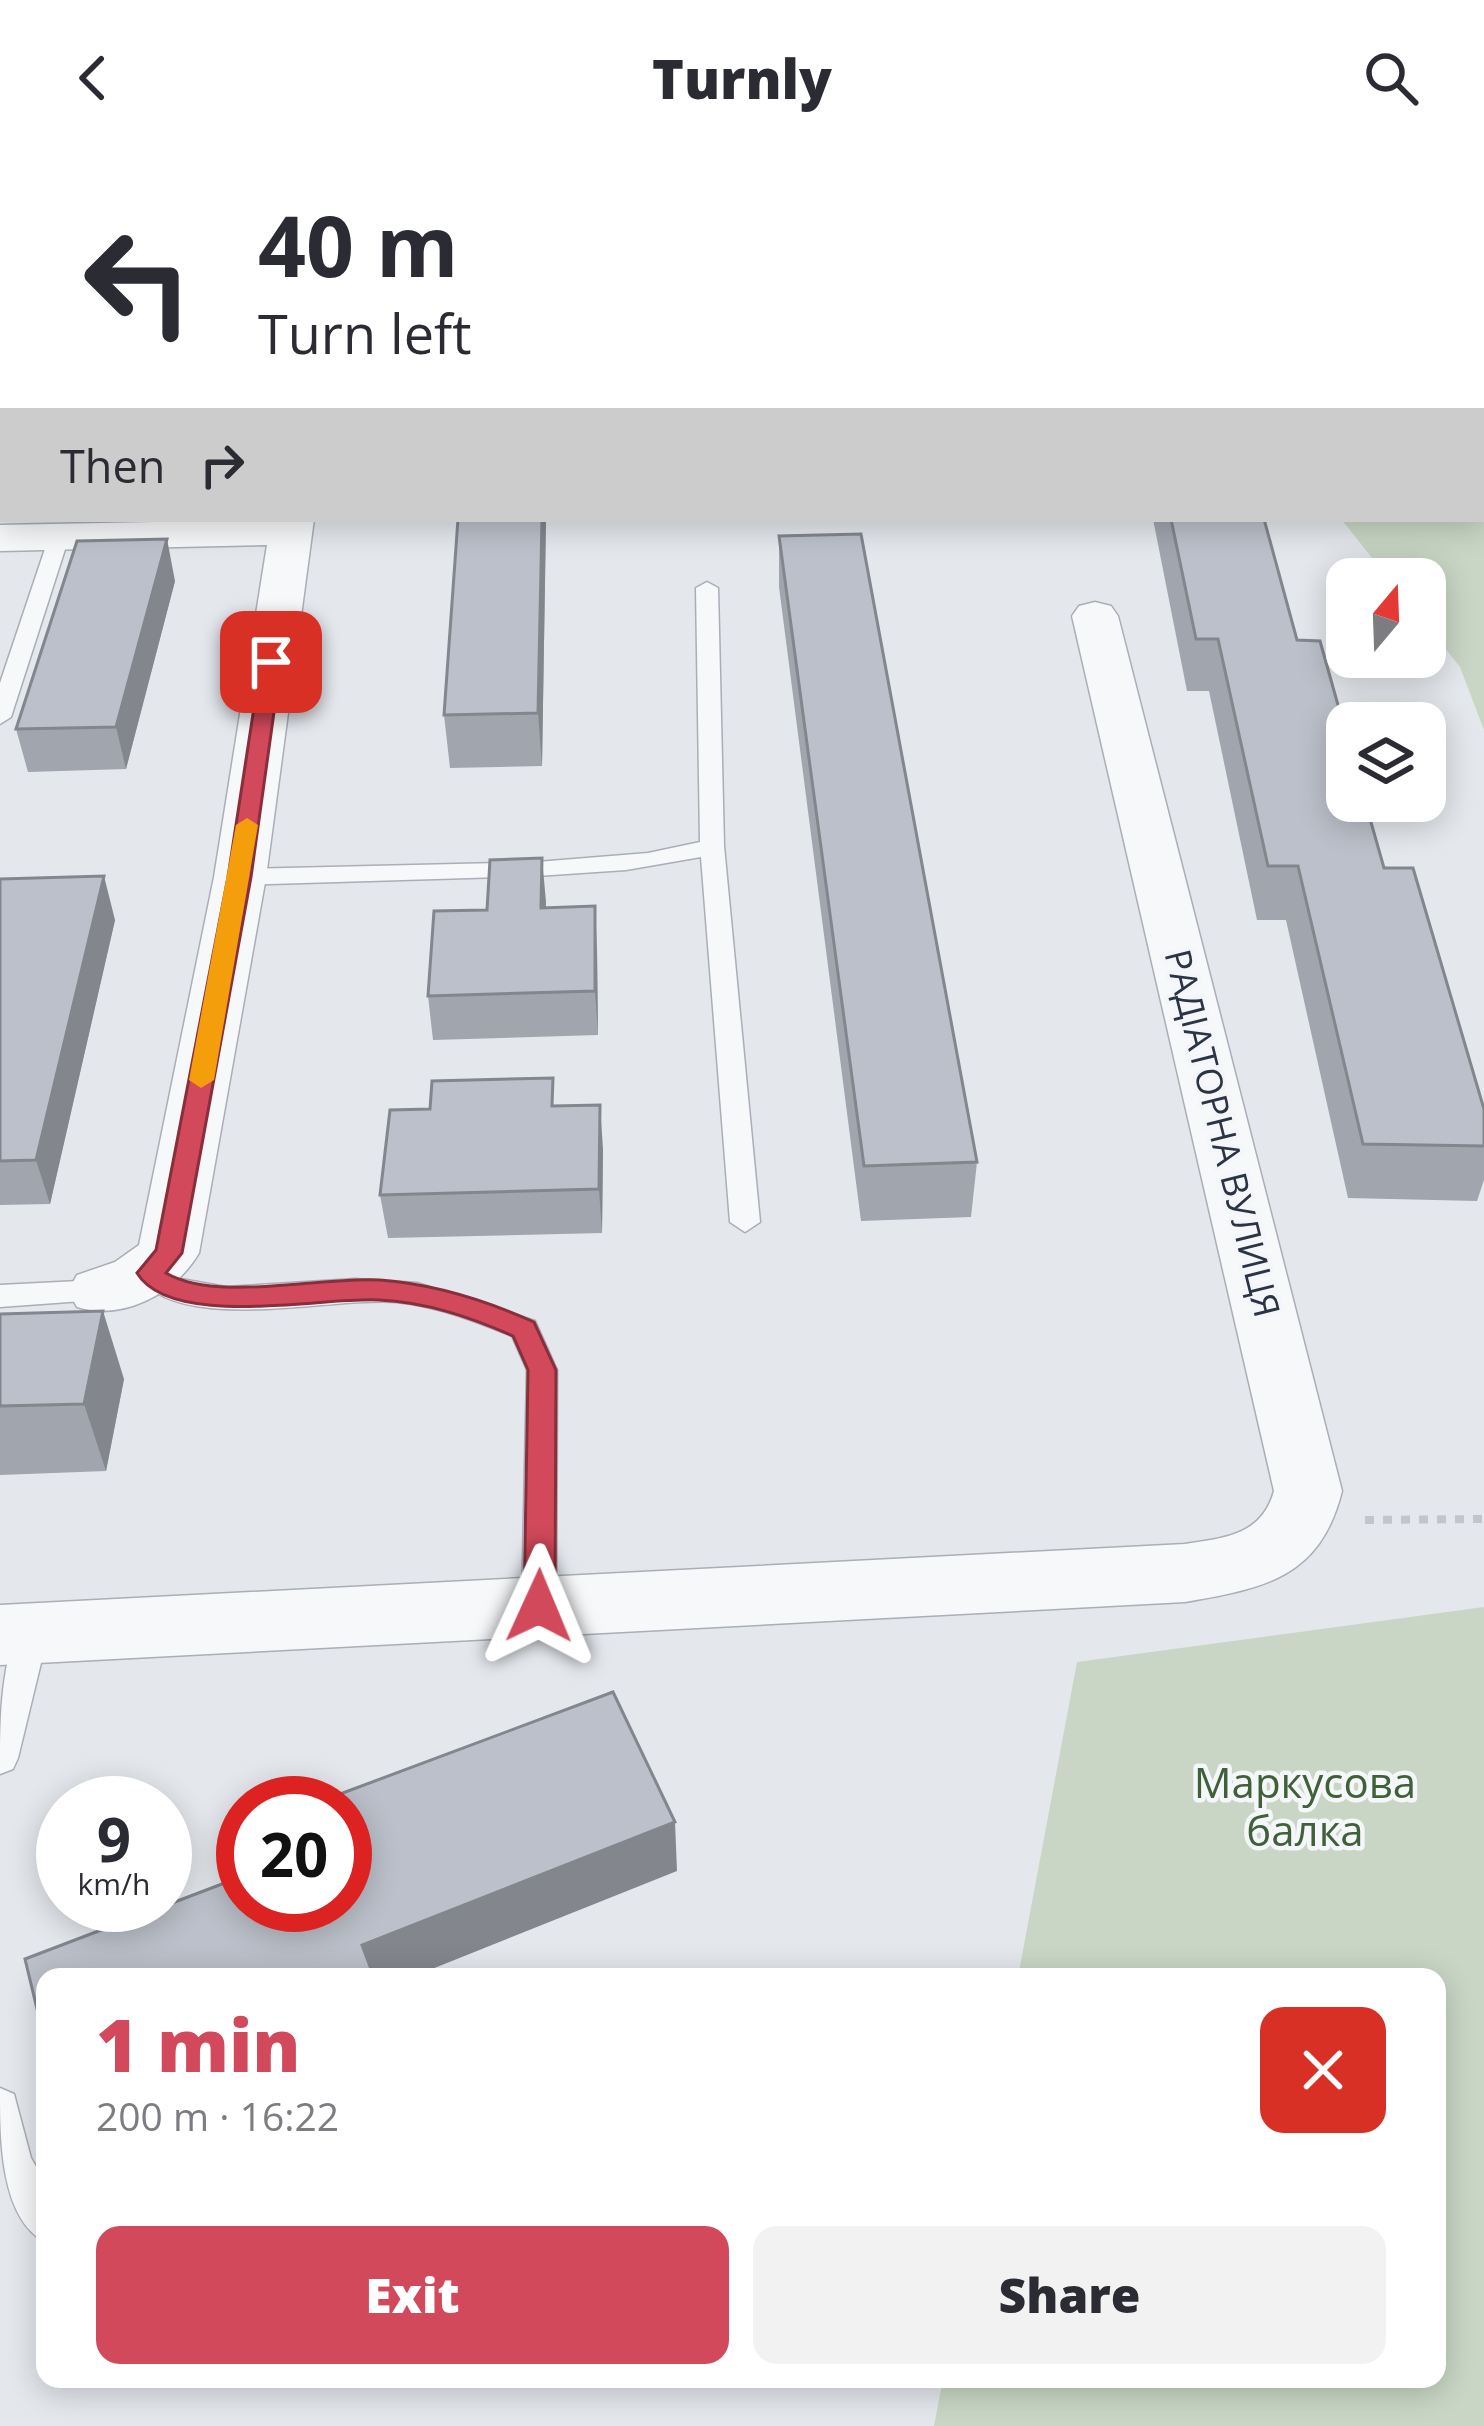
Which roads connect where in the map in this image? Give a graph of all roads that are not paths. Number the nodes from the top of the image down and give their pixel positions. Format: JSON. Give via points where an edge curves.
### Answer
{"nodes":[{"id":1,"x":292,"y":526,"type":"edge"},
{"id":2,"x":9,"y":532,"type":"edge"},
{"id":3,"x":59,"y":537,"type":"junction"},
{"id":4,"x":706,"y":588,"type":"dead end"},
{"id":5,"x":1095,"y":616,"type":"dead end"},
{"id":6,"x":0,"y":717,"type":"edge"},
{"id":7,"x":712,"y":846,"type":"junction"},
{"id":8,"x":240,"y":877,"type":"junction"},
{"id":9,"x":745,"y":1222,"type":"dead end"},
{"id":10,"x":151,"y":1273,"type":"junction"},
{"id":11,"x":99,"y":1291,"type":"joint"},
{"id":12,"x":0,"y":1295,"type":"edge"},
{"id":13,"x":539,"y":1606,"type":"junction"},
{"id":14,"x":15,"y":1635,"type":"edge"},
{"id":15,"x":0,"y":1759,"type":"edge"},
{"id":16,"x":0,"y":2108,"type":"edge"},
{"id":17,"x":36,"y":2206,"type":"edge"}],
"edges":[{"from":1,"to":3,"type":"street"},
{"from":1,"to":8,"type":"street"},
{"from":2,"to":3,"type":"street"},
{"from":3,"to":6,"type":"lane"},
{"from":4,"to":7,"type":"lane"},
{"from":5,"to":13,"type":"street","name":"РАДІАТОРНА ВУЛИЦЯ","via":[[1299,1447],[1308,1491],[1303,1521],[1281,1546],[1242,1564],[1185,1573]]},
{"from":7,"to":8,"type":"lane","via":[[677,857],[542,869]]},
{"from":7,"to":9,"type":"lane"},
{"from":8,"to":10,"type":"street","via":[[168,1253]]},
{"from":10,"to":11,"type":"street"},
{"from":10,"to":13,"type":"lane","via":[[160,1284],[205,1296],[379,1290],[436,1298],[524,1329],[542,1370]]},
{"from":11,"to":12,"type":"lane"},
{"from":13,"to":14,"type":"street"},
{"from":14,"to":15,"type":"lane"},
{"from":16,"to":17,"type":"lane","via":[[12,2165]]}]}
